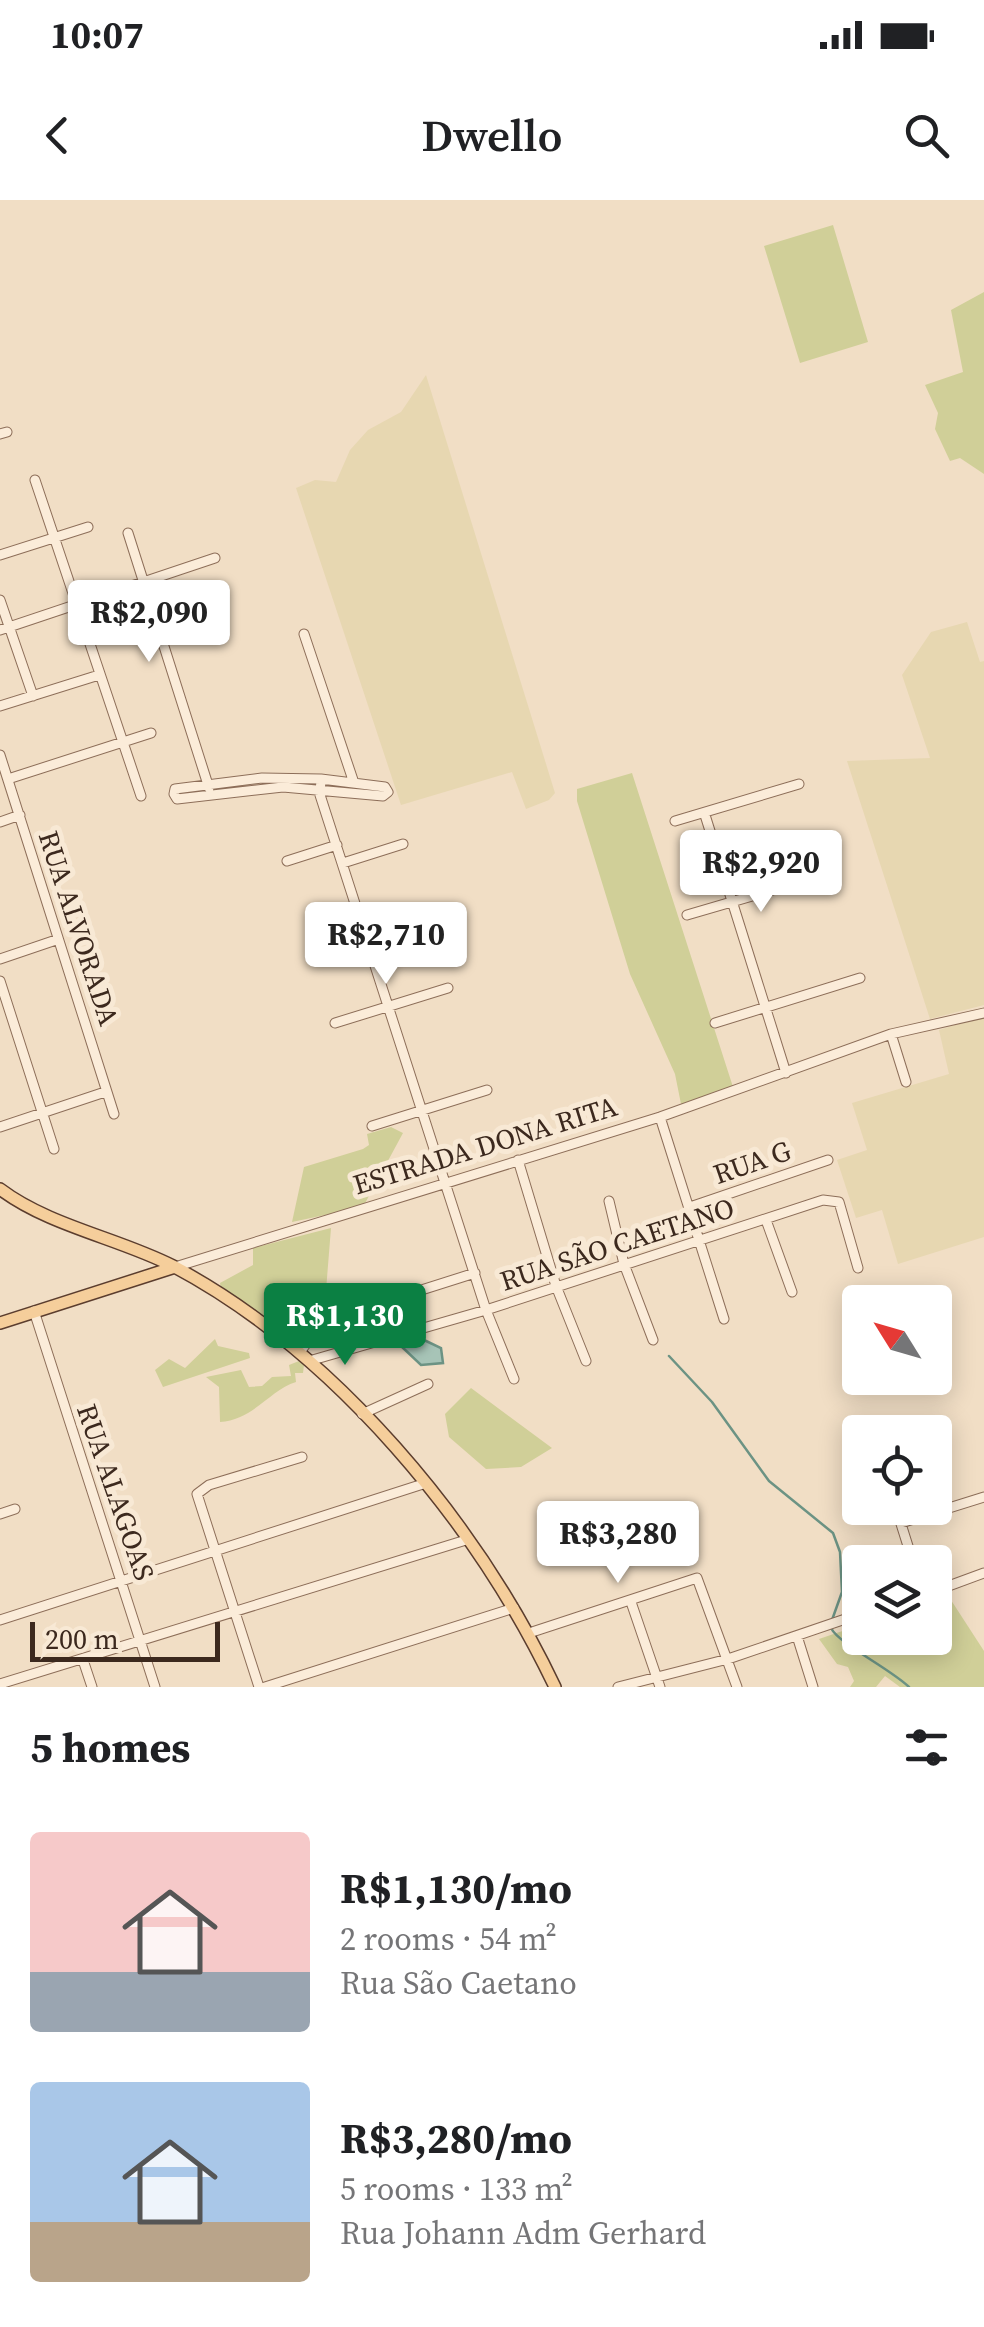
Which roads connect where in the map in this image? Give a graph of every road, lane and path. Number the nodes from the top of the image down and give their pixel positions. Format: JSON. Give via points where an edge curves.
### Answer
{"nodes":[{"id":1,"x":35,"y":480,"type":"dead end"},
{"id":2,"x":88,"y":527,"type":"dead end"},
{"id":3,"x":128,"y":534,"type":"dead end"},
{"id":4,"x":52,"y":538,"type":"junction"},
{"id":5,"x":0,"y":555,"type":"edge"},
{"id":6,"x":215,"y":558,"type":"dead end"},
{"id":7,"x":142,"y":582,"type":"junction"},
{"id":8,"x":0,"y":600,"type":"edge"},
{"id":9,"x":75,"y":604,"type":"junction"},
{"id":10,"x":4,"y":628,"type":"edge"},
{"id":11,"x":304,"y":634,"type":"dead end"},
{"id":12,"x":99,"y":675,"type":"junction"},
{"id":13,"x":34,"y":696,"type":"junction"},
{"id":14,"x":0,"y":706,"type":"edge"},
{"id":15,"x":151,"y":733,"type":"dead end"},
{"id":16,"x":123,"y":742,"type":"junction"},
{"id":17,"x":0,"y":755,"type":"edge"},
{"id":18,"x":8,"y":779,"type":"junction"},
{"id":19,"x":321,"y":784,"type":"junction"},
{"id":20,"x":799,"y":784,"type":"dead end"},
{"id":21,"x":141,"y":796,"type":"dead end"},
{"id":22,"x":20,"y":816,"type":"junction"},
{"id":23,"x":705,"y":816,"type":"junction"},
{"id":24,"x":675,"y":821,"type":"dead end"},
{"id":25,"x":0,"y":822,"type":"edge"},
{"id":26,"x":403,"y":844,"type":"dead end"},
{"id":27,"x":337,"y":845,"type":"junction"},
{"id":28,"x":287,"y":860,"type":"dead end"},
{"id":29,"x":343,"y":863,"type":"junction"},
{"id":30,"x":824,"y":874,"type":"dead end"},
{"id":31,"x":733,"y":904,"type":"junction"},
{"id":32,"x":429,"y":913,"type":"dead end"},
{"id":33,"x":687,"y":915,"type":"dead end"},
{"id":34,"x":366,"y":934,"type":"junction"},
{"id":35,"x":56,"y":940,"type":"junction"},
{"id":36,"x":0,"y":959,"type":"edge"},
{"id":37,"x":860,"y":978,"type":"dead end"},
{"id":38,"x":0,"y":980,"type":"edge"},
{"id":39,"x":448,"y":988,"type":"dead end"},
{"id":40,"x":390,"y":1006,"type":"junction"},
{"id":41,"x":764,"y":1006,"type":"junction"},
{"id":42,"x":984,"y":1012,"type":"edge"},
{"id":43,"x":335,"y":1023,"type":"dead end"},
{"id":44,"x":715,"y":1023,"type":"dead end"},
{"id":45,"x":891,"y":1034,"type":"junction"},
{"id":46,"x":786,"y":1073,"type":"junction"},
{"id":47,"x":906,"y":1082,"type":"dead end"},
{"id":48,"x":486,"y":1090,"type":"dead end"},
{"id":49,"x":104,"y":1092,"type":"junction"},
{"id":50,"x":424,"y":1110,"type":"junction"},
{"id":51,"x":43,"y":1114,"type":"junction"},
{"id":52,"x":114,"y":1114,"type":"dead end"},
{"id":53,"x":660,"y":1117,"type":"junction"},
{"id":54,"x":372,"y":1126,"type":"dead end"},
{"id":55,"x":0,"y":1128,"type":"edge"},
{"id":56,"x":54,"y":1149,"type":"dead end"},
{"id":57,"x":518,"y":1160,"type":"junction"},
{"id":58,"x":828,"y":1160,"type":"dead end"},
{"id":59,"x":447,"y":1182,"type":"junction"},
{"id":60,"x":0,"y":1188,"type":"edge"},
{"id":61,"x":609,"y":1200,"type":"dead end"},
{"id":62,"x":690,"y":1208,"type":"junction"},
{"id":63,"x":766,"y":1220,"type":"junction"},
{"id":64,"x":699,"y":1240,"type":"junction"},
{"id":65,"x":624,"y":1264,"type":"junction"},
{"id":66,"x":175,"y":1268,"type":"junction"},
{"id":67,"x":858,"y":1268,"type":"dead end"},
{"id":68,"x":475,"y":1273,"type":"junction"},
{"id":69,"x":556,"y":1286,"type":"junction"},
{"id":70,"x":792,"y":1292,"type":"dead end"},
{"id":71,"x":486,"y":1310,"type":"junction"},
{"id":72,"x":34,"y":1312,"type":"junction"},
{"id":73,"x":724,"y":1318,"type":"dead end"},
{"id":74,"x":0,"y":1323,"type":"edge"},
{"id":75,"x":653,"y":1340,"type":"dead end"},
{"id":76,"x":304,"y":1357,"type":"junction"},
{"id":77,"x":586,"y":1361,"type":"dead end"},
{"id":78,"x":514,"y":1379,"type":"dead end"},
{"id":79,"x":428,"y":1384,"type":"dead end"},
{"id":80,"x":362,"y":1414,"type":"junction"},
{"id":81,"x":302,"y":1457,"type":"dead end"},
{"id":82,"x":423,"y":1484,"type":"junction"},
{"id":83,"x":984,"y":1497,"type":"edge"},
{"id":84,"x":952,"y":1507,"type":"edge"},
{"id":85,"x":15,"y":1509,"type":"dead end"},
{"id":86,"x":0,"y":1514,"type":"edge"},
{"id":87,"x":466,"y":1540,"type":"junction"},
{"id":88,"x":216,"y":1552,"type":"junction"},
{"id":89,"x":984,"y":1572,"type":"edge"},
{"id":90,"x":123,"y":1579,"type":"junction"},
{"id":91,"x":952,"y":1584,"type":"edge"},
{"id":92,"x":632,"y":1602,"type":"junction"},
{"id":93,"x":516,"y":1607,"type":"junction"},
{"id":94,"x":234,"y":1611,"type":"junction"},
{"id":95,"x":842,"y":1619,"type":"edge"},
{"id":96,"x":0,"y":1620,"type":"edge"},
{"id":97,"x":529,"y":1633,"type":"junction"},
{"id":98,"x":797,"y":1636,"type":"junction"},
{"id":99,"x":141,"y":1641,"type":"junction"},
{"id":100,"x":728,"y":1659,"type":"junction"},
{"id":101,"x":83,"y":1660,"type":"junction"},
{"id":102,"x":658,"y":1682,"type":"edge"},
{"id":103,"x":0,"y":1684,"type":"edge"},
{"id":104,"x":92,"y":1687,"type":"edge"},
{"id":105,"x":155,"y":1687,"type":"edge"},
{"id":106,"x":262,"y":1687,"type":"edge"},
{"id":107,"x":555,"y":1687,"type":"edge"},
{"id":108,"x":618,"y":1687,"type":"edge"},
{"id":109,"x":737,"y":1687,"type":"edge"},
{"id":110,"x":813,"y":1687,"type":"edge"}],
"edges":[{"from":1,"to":4,"type":"street"},
{"from":2,"to":4,"type":"street"},
{"from":3,"to":7,"type":"street"},
{"from":4,"to":5,"type":"street"},
{"from":4,"to":9,"type":"street"},
{"from":6,"to":7,"type":"street"},
{"from":7,"to":9,"type":"street"},
{"from":7,"to":19,"type":"street","via":[[209,788]]},
{"from":8,"to":10,"type":"street"},
{"from":9,"to":10,"type":"street"},
{"from":9,"to":12,"type":"street"},
{"from":10,"to":13,"type":"street"},
{"from":11,"to":19,"type":"street","via":[[353,787]]},
{"from":12,"to":13,"type":"street"},
{"from":12,"to":16,"type":"street"},
{"from":13,"to":14,"type":"street"},
{"from":15,"to":16,"type":"street"},
{"from":16,"to":18,"type":"street"},
{"from":16,"to":21,"type":"street"},
{"from":17,"to":18,"type":"street","name":"RUA ALVORADA"},
{"from":18,"to":22,"type":"street","name":"RUA ALVORADA"},
{"from":19,"to":27,"type":"street"},
{"from":20,"to":23,"type":"street"},
{"from":22,"to":25,"type":"street"},
{"from":22,"to":35,"type":"street","name":"RUA ALVORADA"},
{"from":23,"to":24,"type":"street"},
{"from":23,"to":31,"type":"street"},
{"from":26,"to":29,"type":"street"},
{"from":27,"to":28,"type":"street"},
{"from":27,"to":29,"type":"street"},
{"from":29,"to":34,"type":"street"},
{"from":30,"to":31,"type":"street"},
{"from":31,"to":33,"type":"street"},
{"from":31,"to":41,"type":"street"},
{"from":32,"to":34,"type":"street"},
{"from":34,"to":40,"type":"street"},
{"from":35,"to":36,"type":"street"},
{"from":35,"to":49,"type":"street","name":"RUA ALVORADA"},
{"from":37,"to":41,"type":"street"},
{"from":38,"to":51,"type":"street"},
{"from":39,"to":40,"type":"street"},
{"from":40,"to":43,"type":"street"},
{"from":40,"to":50,"type":"street"},
{"from":41,"to":44,"type":"street"},
{"from":41,"to":46,"type":"street"},
{"from":42,"to":45,"type":"street","name":"ESTRADA DONA RITA"},
{"from":45,"to":46,"type":"street","name":"ESTRADA DONA RITA"},
{"from":45,"to":47,"type":"street"},
{"from":46,"to":53,"type":"street","name":"ESTRADA DONA RITA"},
{"from":48,"to":50,"type":"street"},
{"from":49,"to":51,"type":"street"},
{"from":49,"to":52,"type":"street","name":"RUA ALVORADA"},
{"from":50,"to":54,"type":"street"},
{"from":50,"to":59,"type":"street"},
{"from":51,"to":55,"type":"street"},
{"from":51,"to":56,"type":"street"},
{"from":53,"to":57,"type":"street","name":"ESTRADA DONA RITA"},
{"from":53,"to":62,"type":"street"},
{"from":57,"to":59,"type":"street","name":"ESTRADA DONA RITA"},
{"from":57,"to":69,"type":"street"},
{"from":58,"to":62,"type":"street","name":"RUA G"},
{"from":59,"to":66,"type":"street","name":"ESTRADA DONA RITA"},
{"from":59,"to":68,"type":"street"},
{"from":60,"to":66,"type":"main road"},
{"from":61,"to":65,"type":"street"},
{"from":62,"to":64,"type":"street"},
{"from":63,"to":64,"type":"street","name":"RUA SÃO CAETANO"},
{"from":63,"to":67,"type":"street","name":"RUA SÃO CAETANO","via":[[823,1200],[839,1202]]},
{"from":63,"to":70,"type":"street"},
{"from":64,"to":65,"type":"street","name":"RUA SÃO CAETANO"},
{"from":64,"to":73,"type":"street"},
{"from":65,"to":69,"type":"street","name":"RUA SÃO CAETANO"},
{"from":65,"to":75,"type":"street"},
{"from":66,"to":72,"type":"main road","name":"ESTRADA DONA RITA"},
{"from":66,"to":76,"type":"main road"},
{"from":68,"to":71,"type":"street"},
{"from":68,"to":76,"type":"street","via":[[330,1319]]},
{"from":69,"to":71,"type":"street","name":"RUA SÃO CAETANO"},
{"from":69,"to":77,"type":"street"},
{"from":71,"to":76,"type":"street","name":"RUA SÃO CAETANO"},
{"from":71,"to":78,"type":"street"},
{"from":72,"to":74,"type":"main road","name":"ESTRADA DONA RITA"},
{"from":72,"to":90,"type":"street","name":"RUA ALAGOAS"},
{"from":76,"to":80,"type":"main road"},
{"from":79,"to":80,"type":"street"},
{"from":80,"to":82,"type":"main road"},
{"from":81,"to":88,"type":"street","via":[[197,1494]]},
{"from":82,"to":87,"type":"main road"},
{"from":82,"to":88,"type":"street"},
{"from":83,"to":84,"type":"street"},
{"from":85,"to":86,"type":"street"},
{"from":87,"to":93,"type":"main road"},
{"from":87,"to":94,"type":"street"},
{"from":88,"to":90,"type":"street"},
{"from":88,"to":94,"type":"street"},
{"from":89,"to":91,"type":"street"},
{"from":90,"to":96,"type":"street"},
{"from":90,"to":99,"type":"street","name":"RUA ALAGOAS"},
{"from":92,"to":97,"type":"street"},
{"from":92,"to":100,"type":"street","via":[[701,1580]]},
{"from":92,"to":102,"type":"street"},
{"from":93,"to":97,"type":"main road"},
{"from":93,"to":106,"type":"street"},
{"from":94,"to":99,"type":"street"},
{"from":94,"to":106,"type":"street"},
{"from":95,"to":98,"type":"street"},
{"from":97,"to":107,"type":"main road"},
{"from":98,"to":100,"type":"street"},
{"from":98,"to":110,"type":"street"},
{"from":99,"to":101,"type":"street"},
{"from":99,"to":105,"type":"street","name":"RUA ALAGOAS"},
{"from":100,"to":102,"type":"street"},
{"from":100,"to":109,"type":"street"},
{"from":101,"to":103,"type":"street"},
{"from":101,"to":104,"type":"street"},
{"from":102,"to":108,"type":"street"}]}
